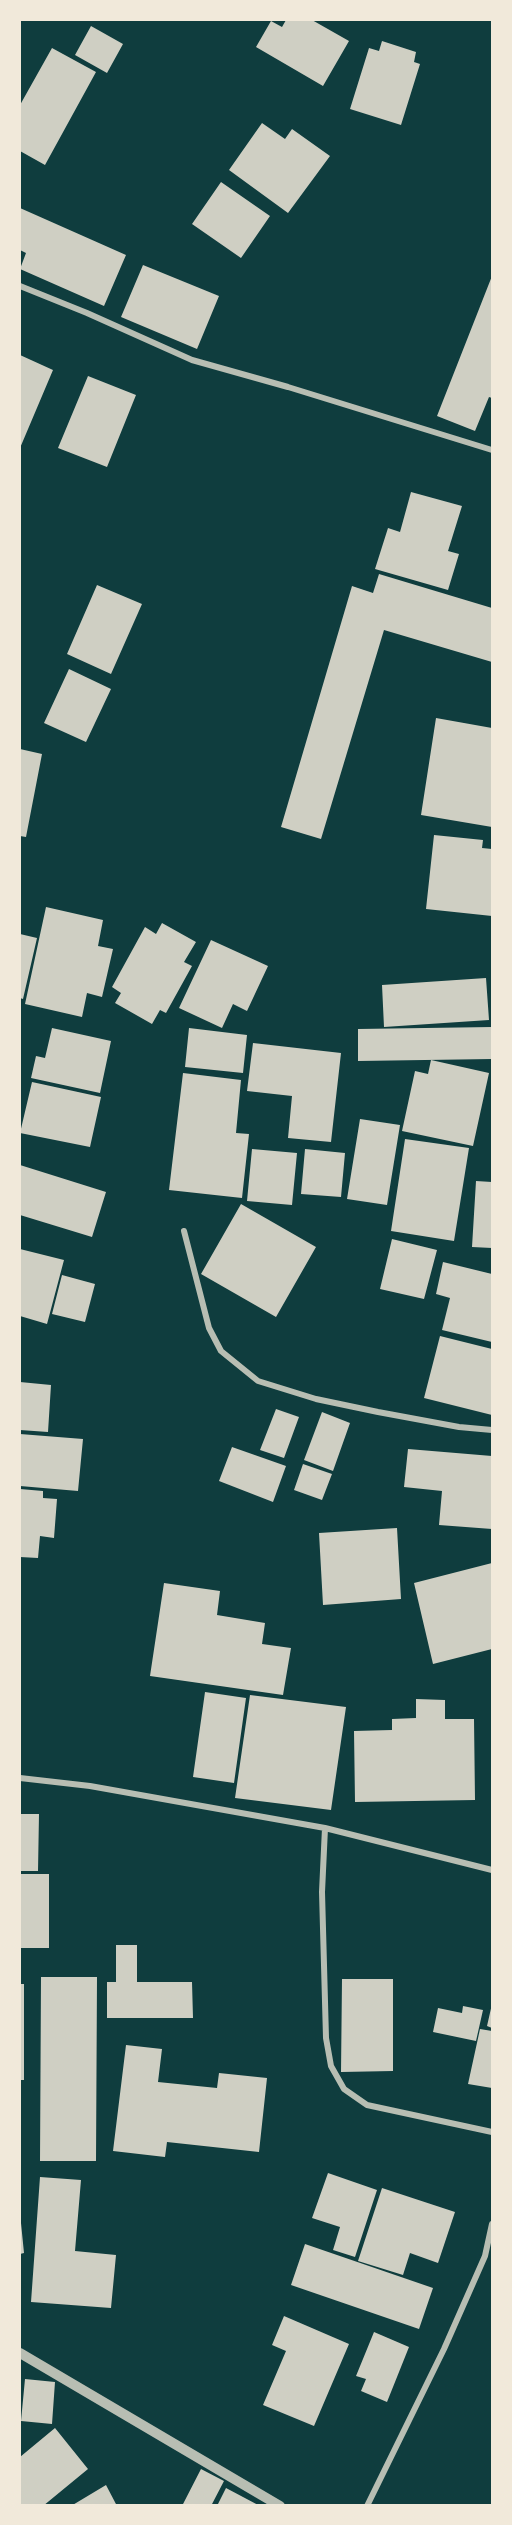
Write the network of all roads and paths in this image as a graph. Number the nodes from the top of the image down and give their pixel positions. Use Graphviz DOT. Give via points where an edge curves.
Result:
graph roads {
  1 [pos="20,286"];
  2 [pos="492,450"];
  3 [pos="184,1231"];
  4 [pos="492,1430"];
  5 [pos="20,1778"];
  6 [pos="325,1828"];
  7 [pos="492,1870"];
  8 [pos="492,2132"];
  9 [pos="492,2224"];
  10 [pos="20,2353"];
  11 [pos="280,2505"];
  12 [pos="367,2505"];
  1 -- 2 [label="street" via="192,360"];
  3 -- 4 [label="street" via="209,1328 220,1351 258,1381 378,1412"];
  5 -- 6 [label="street" via="90,1786"];
  6 -- 7 [label="street"];
  6 -- 8 [label="street" via="322,1892 325,2015 331,2066 344,2089 367,2105"];
  9 -- 12 [label="street" via="484,2256 444,2349"];
  10 -- 11 [label="street"];
}
